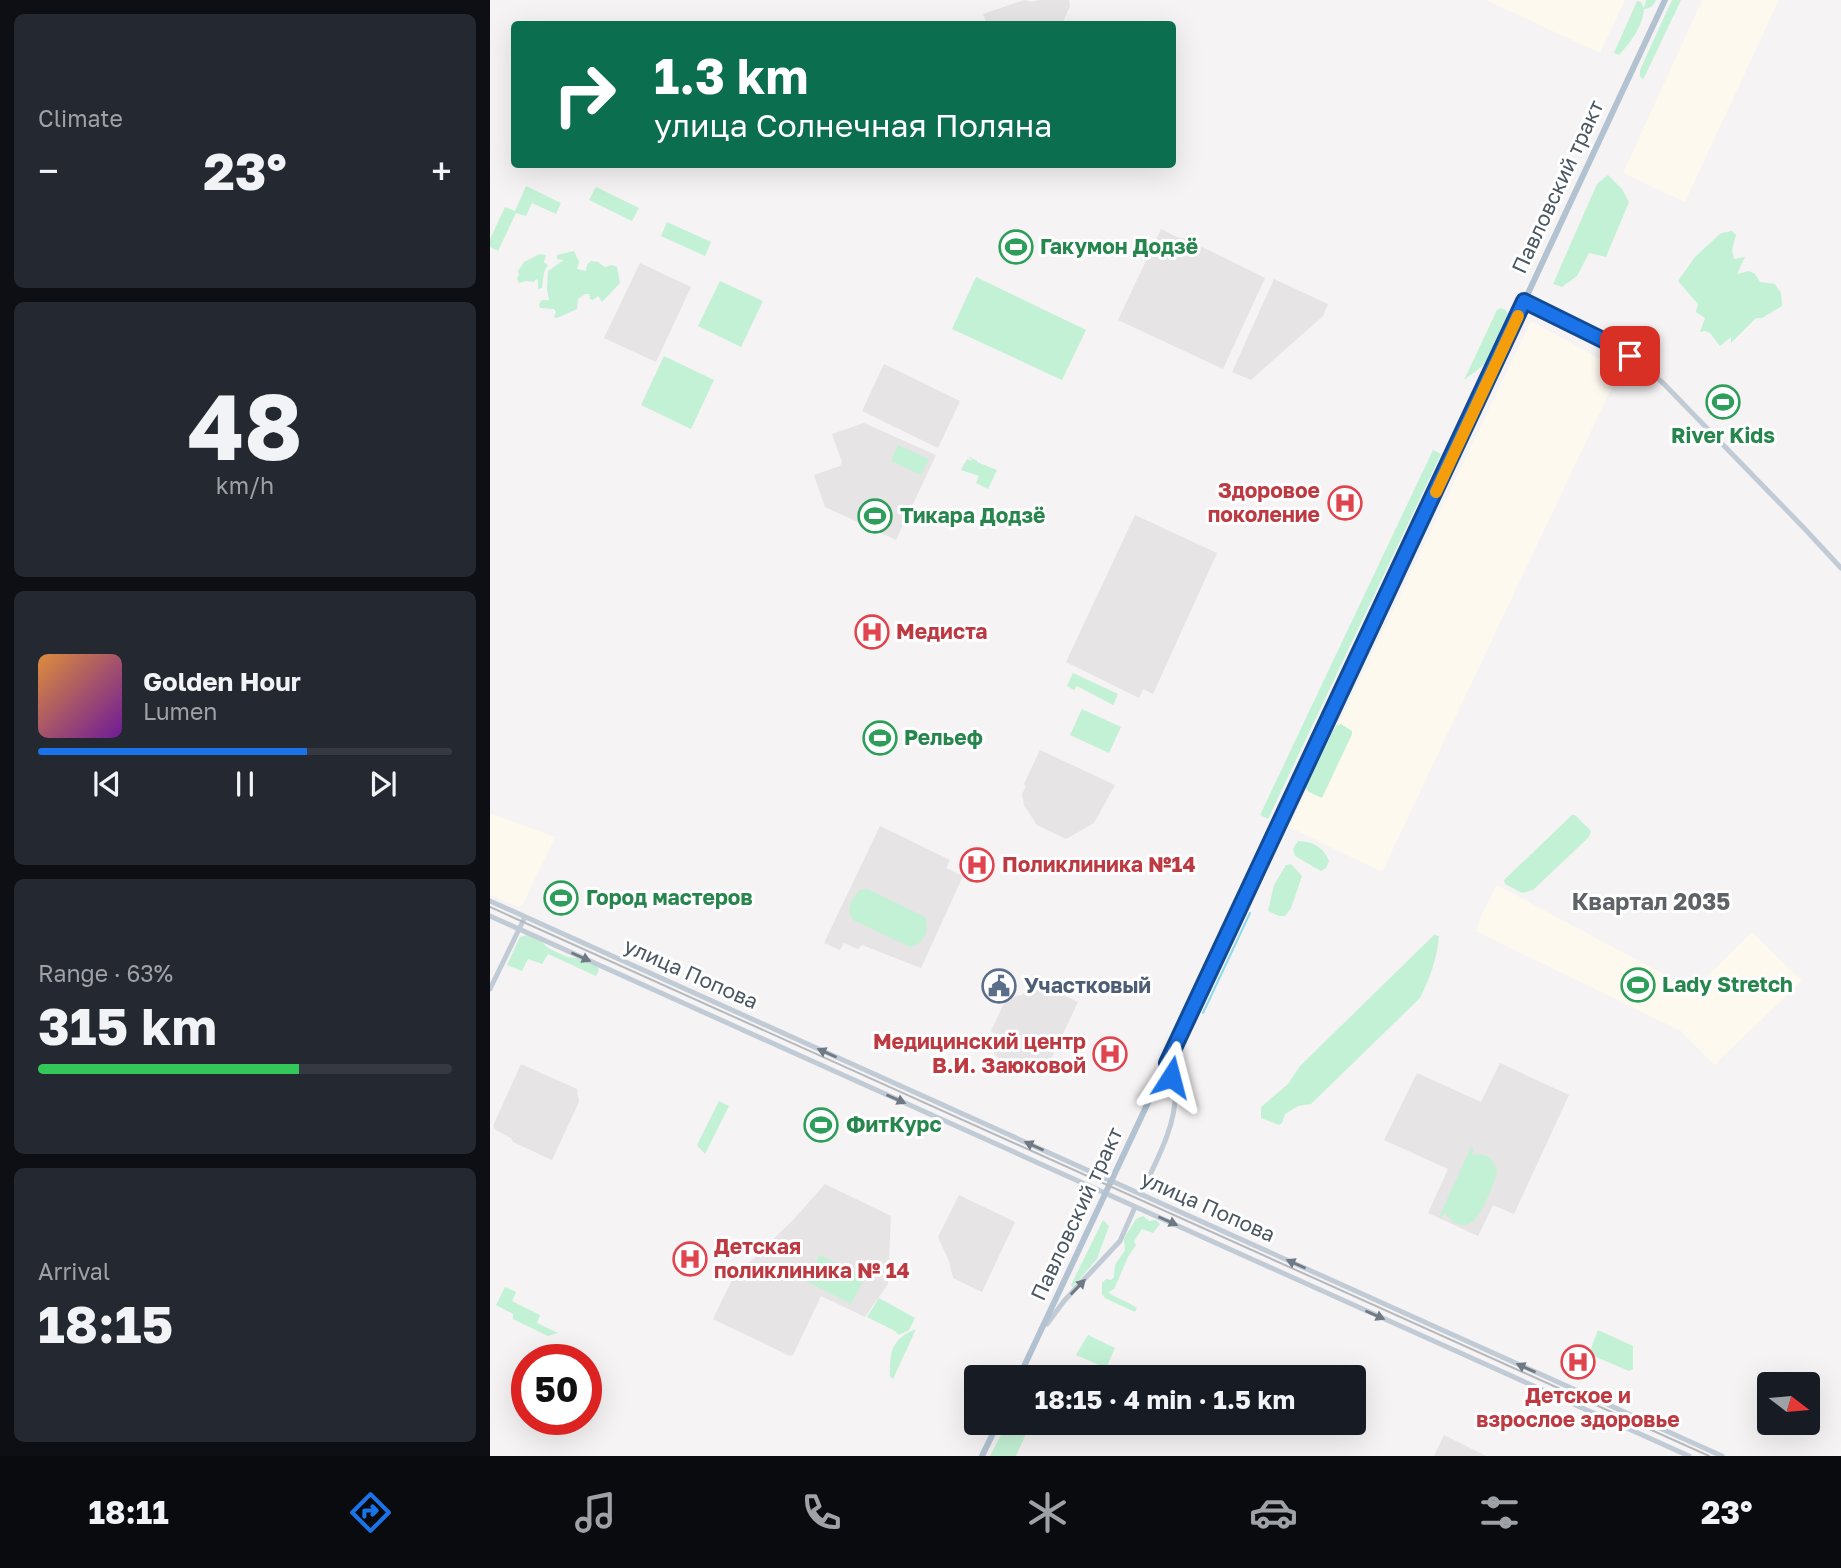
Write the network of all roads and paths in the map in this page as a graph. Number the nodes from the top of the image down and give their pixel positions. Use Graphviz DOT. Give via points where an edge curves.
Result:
graph roads {
  1 [pos="1665,0"];
  2 [pos="1524,301"];
  3 [pos="1841,568"];
  4 [pos="490,901"];
  5 [pos="490,916"];
  6 [pos="525,917"];
  7 [pos="519,929"];
  8 [pos="490,989"];
  9 [pos="1167,1063"];
  10 [pos="968,1116"];
  11 [pos="962,1129"];
  12 [pos="1111,1181"];
  13 [pos="1106,1193"];
  14 [pos="1141,1194"];
  15 [pos="1135,1207"];
  16 [pos="1244,1241"];
  17 [pos="1238,1253"];
  18 [pos="1039,1335"];
  19 [pos="1025,1365"];
  20 [pos="992,1435"];
  21 [pos="982,1456"];
  22 [pos="1689,1456"];
  23 [pos="1722,1456"];
  1 -- 2 [label="main road, Павловский тракт"];
  2 -- 3 [label="main road" via="1615,346 1642,365"];
  2 -- 9 [label="main road, Павловский тракт"];
  4 -- 6 [label="main road, улица Попова"];
  5 -- 7 [label="main road, улица Попова"];
  6 -- 7 [label="main road"];
  10 -- 6 [label="main road, улица Попова, one-way"];
  7 -- 8 [label="main road"];
  7 -- 11 [label="main road, улица Попова, one-way"];
  9 -- 12 [label="main road, Павловский тракт"];
  9 -- 14 [label="main road" via="1175,1103 1163,1146"];
  10 -- 11 [label="main road"];
  12 -- 10 [label="main road, улица Попова, one-way"];
  11 -- 13 [label="main road, улица Попова"];
  12 -- 13 [label="main road, Павловский тракт"];
  12 -- 14 [label="main road, улица Попова"];
  13 -- 15 [label="main road, улица Попова"];
  13 -- 18 [label="main road, Павловский тракт"];
  14 -- 16 [label="main road, улица Попова"];
  15 -- 17 [label="main road, улица Попова, one-way"];
  18 -- 15 [label="main road, one-way" via="1120,1241"];
  16 -- 17 [label="main road"];
  23 -- 16 [label="main road, улица Попова, one-way"];
  17 -- 22 [label="main road, улица Попова, one-way"];
  18 -- 19 [label="main road, Павловский тракт"];
  20 -- 21 [label="main road"];
}
